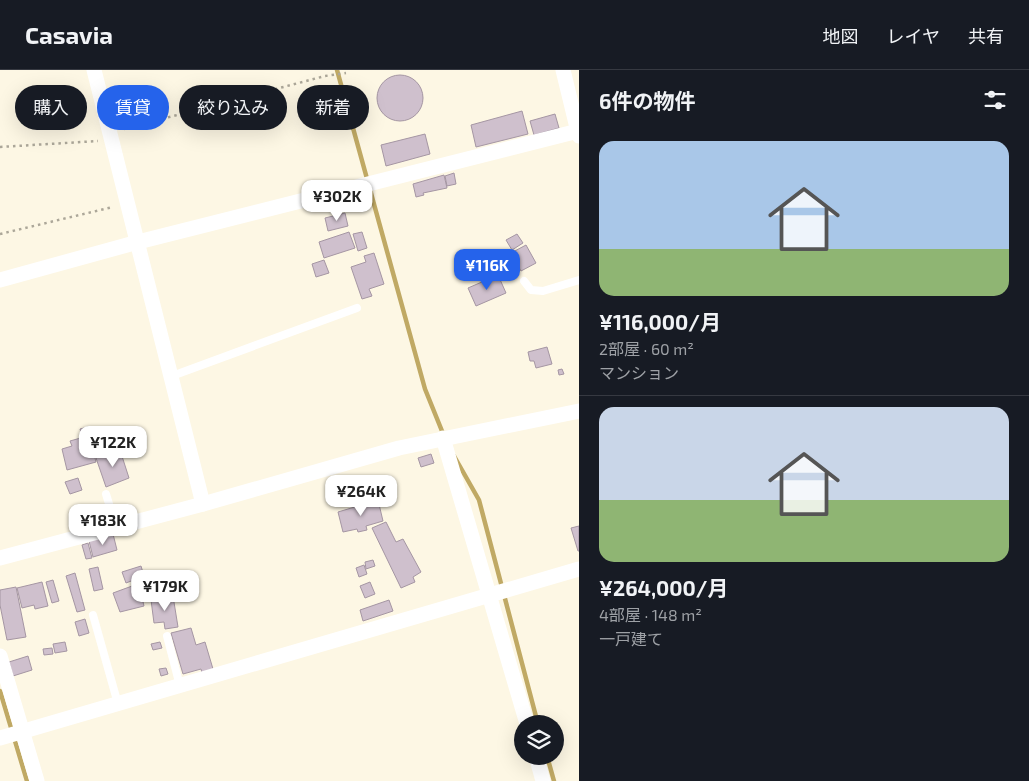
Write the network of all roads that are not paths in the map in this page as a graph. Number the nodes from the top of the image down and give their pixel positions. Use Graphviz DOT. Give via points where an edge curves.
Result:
graph roads {
  1 [pos="94,70"];
  2 [pos="562,70"];
  3 [pos="578,134"];
  4 [pos="138,242"];
  5 [pos="0,280"];
  6 [pos="579,280"];
  7 [pos="524,281"];
  8 [pos="357,308"];
  9 [pos="172,376"];
  10 [pos="579,411"];
  11 [pos="443,438"];
  12 [pos="106,494"];
  13 [pos="203,504"];
  14 [pos="116,527"];
  15 [pos="0,558"];
  16 [pos="579,569"];
  17 [pos="490,595"];
  18 [pos="93,615"];
  19 [pos="167,636"];
  20 [pos="0,656"];
  21 [pos="180,686"];
  22 [pos="118,704"];
  23 [pos="523,715"];
  24 [pos="22,732"];
  25 [pos="0,738"];
  26 [pos="539,765"];
  27 [pos="37,781"];
  28 [pos="543,781"];
  1 -- 4 [label="street"];
  2 -- 3 [label="street"];
  3 -- 4 [label="street"];
  4 -- 5 [label="street"];
  4 -- 9 [label="street"];
  6 -- 7 [label="lane" via="543,291 531,290"];
  8 -- 9 [label="lane"];
  9 -- 13 [label="street"];
  10 -- 11 [label="street"];
  11 -- 13 [label="street"];
  11 -- 17 [label="street"];
  12 -- 14 [label="lane"];
  13 -- 14 [label="street"];
  14 -- 15 [label="street"];
  16 -- 17 [label="street"];
  17 -- 21 [label="street"];
  17 -- 23 [label="street"];
  18 -- 22 [label="lane"];
  19 -- 21 [label="lane"];
  20 -- 24 [label="street"];
  21 -- 22 [label="street"];
  22 -- 24 [label="street"];
  24 -- 25 [label="street"];
  24 -- 27 [label="street"];
  26 -- 28 [label="street"];
}
